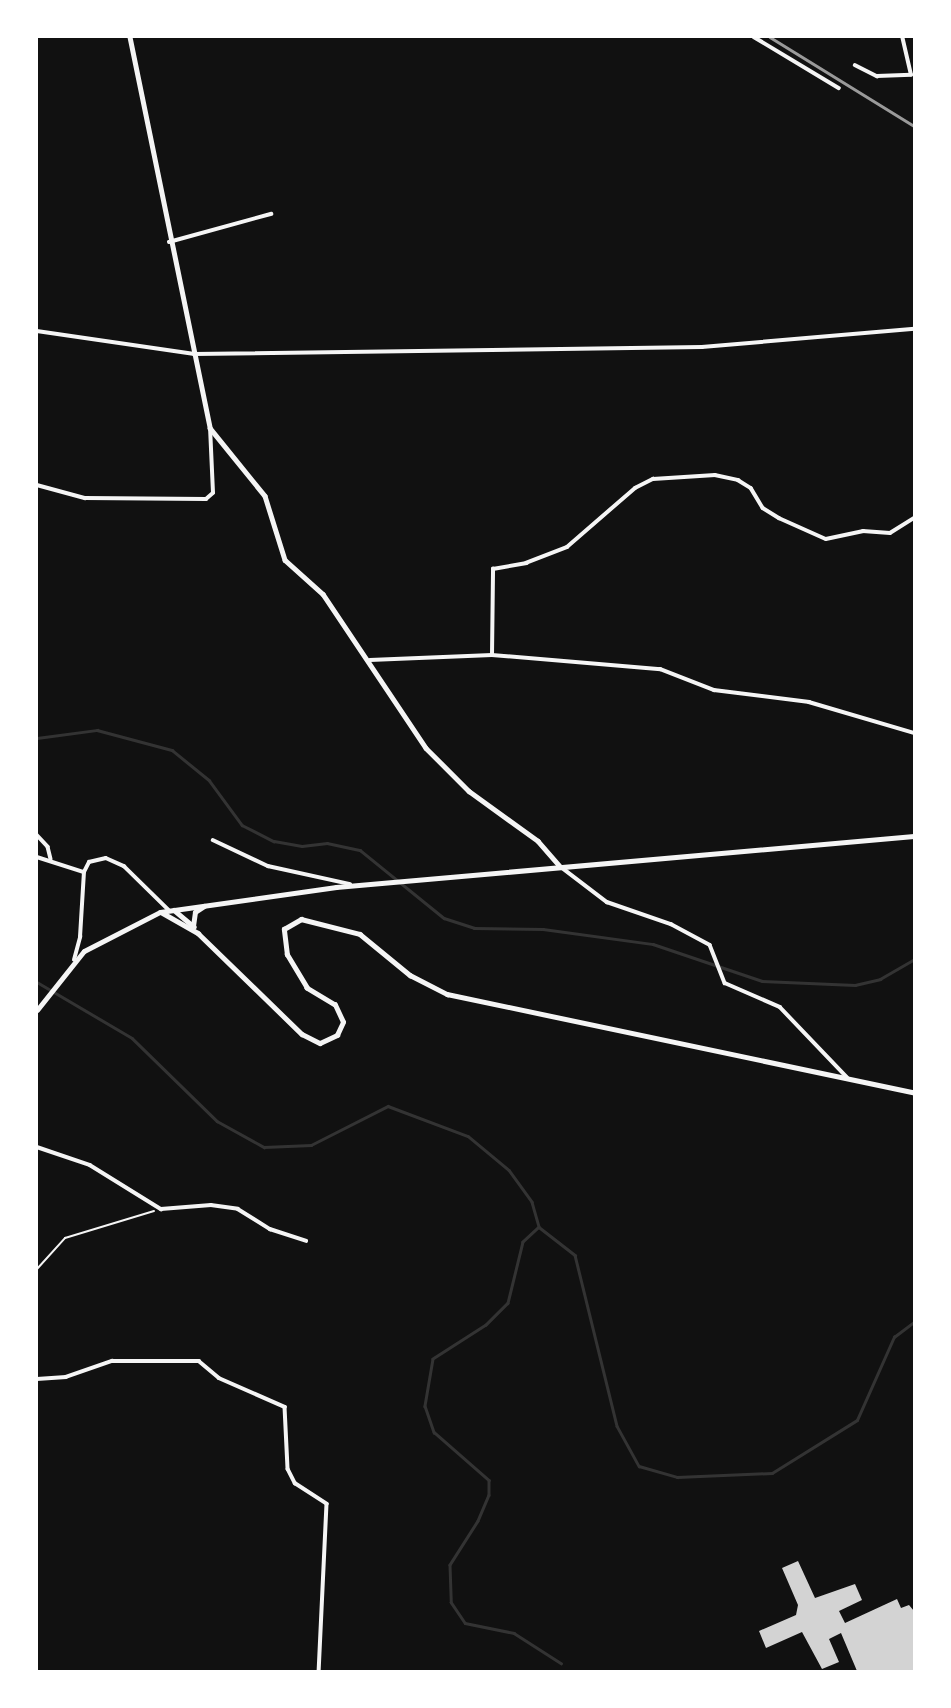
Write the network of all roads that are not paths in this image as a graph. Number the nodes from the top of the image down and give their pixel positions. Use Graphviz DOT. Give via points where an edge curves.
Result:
graph roads {
  1 [pos="130,37"];
  2 [pos="754,37"];
  3 [pos="902,37"];
  4 [pos="855,65"];
  5 [pos="839,88"];
  6 [pos="271,214"];
  7 [pos="169,242"];
  8 [pos="914,329"];
  9 [pos="37,331"];
  10 [pos="194,354"];
  11 [pos="209,428"];
  12 [pos="37,485"];
  13 [pos="914,518"];
  14 [pos="492,655"];
  15 [pos="370,660"];
  16 [pos="914,733"];
  17 [pos="37,835"];
  18 [pos="914,836"];
  19 [pos="213,840"];
  20 [pos="37,857"];
  21 [pos="51,859"];
  22 [pos="560,866"];
  23 [pos="84,872"];
  24 [pos="355,886"];
  25 [pos="207,904"];
  26 [pos="171,910"];
  27 [pos="160,912"];
  28 [pos="193,926"];
  29 [pos="203,939"];
  30 [pos="74,960"];
  31 [pos="37,1010"];
  32 [pos="847,1077"];
  33 [pos="914,1092"];
  34 [pos="37,1147"];
  35 [pos="306,1241"];
  36 [pos="37,1379"];
  37 [pos="319,1671"];
  1 -- 7 [label="street"];
  2 -- 5 [label="street"];
  3 -- 4 [label="street" via="911,75 877,76"];
  6 -- 7 [label="street"];
  7 -- 10 [label="street"];
  8 -- 10 [label="street" via="702,347"];
  9 -- 10 [label="street"];
  10 -- 11 [label="street"];
  11 -- 12 [label="street" via="213,493 206,499 85,498"];
  11 -- 15 [label="street" via="265,496 285,561 323,594"];
  13 -- 14 [label="street" via="890,533 863,531 826,539 779,519 738,480 715,475 653,480 635,488 567,547 526,563 493,569"];
  14 -- 15 [label="street"];
  14 -- 16 [label="street" via="669,670 715,690 809,702"];
  15 -- 22 [label="street" via="433,757 469,791 538,841"];
  17 -- 21 [label="street" via="48,846"];
  18 -- 22 [label="main road"];
  19 -- 24 [label="street" via="268,866"];
  20 -- 21 [label="street"];
  21 -- 23 [label="street"];
  22 -- 24 [label="main road"];
  22 -- 32 [label="street" via="607,902 671,924 710,945 724,983 780,1007"];
  23 -- 26 [label="street" via="95,859 114,860"];
  23 -- 30 [label="street"];
  24 -- 25 [label="main road"];
  25 -- 26 [label="main road"];
  25 -- 28 [label="main road" via="195,912"];
  26 -- 27 [label="main road"];
  26 -- 28 [label="street"];
  27 -- 29 [label="street"];
  27 -- 30 [label="main road" via="118,930"];
  28 -- 29 [label="street"];
  29 -- 32 [label="street" via="302,1034 320,1042 337,1035 343,1022 335,1005 307,988 287,956 284,929 301,919 359,934 410,975 447,995"];
  30 -- 31 [label="main road"];
  32 -- 33 [label="street"];
  34 -- 35 [label="street" via="90,1165 161,1209 211,1205 237,1209 270,1229"];
  36 -- 37 [label="street" via="66,1377 112,1361 199,1361 219,1378 285,1407 288,1469 295,1483 327,1504"];
}
